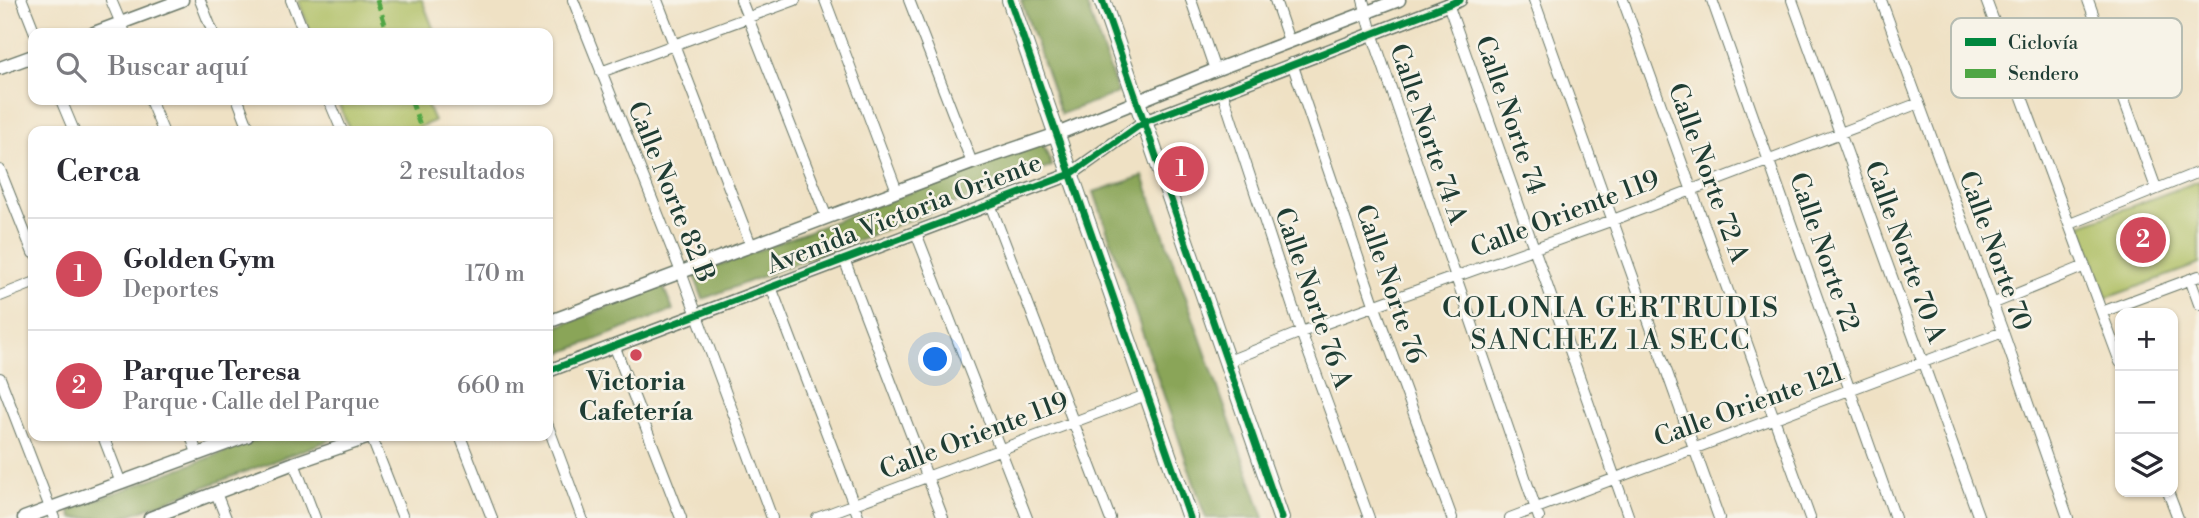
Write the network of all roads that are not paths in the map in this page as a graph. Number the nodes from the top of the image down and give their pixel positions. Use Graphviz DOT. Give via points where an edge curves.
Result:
graph roads {
  1 [pos="22,0"];
  2 [pos="111,0"];
  3 [pos="181,0"];
  4 [pos="200,0"];
  5 [pos="291,0"];
  6 [pos="573,0"];
  7 [pos="657,0"];
  8 [pos="741,0"];
  9 [pos="795,0"];
  10 [pos="825,0"];
  11 [pos="909,0"];
  12 [pos="1010,0"];
  13 [pos="1102,0"];
  14 [pos="1191,0"];
  15 [pos="1275,0"];
  16 [pos="1399,0"];
  17 [pos="1534,0"];
  18 [pos="1623,0"];
  19 [pos="1712,0"];
  20 [pos="1792,0"];
  21 [pos="1881,0"];
  22 [pos="1986,0"];
  23 [pos="2088,0"];
  24 [pos="1454,2"];
  25 [pos="1365,6"];
  26 [pos="748,18"];
  27 [pos="1993,18"];
  28 [pos="2095,18"];
  29 [pos="33,28"];
  30 [pos="123,28"];
  31 [pos="211,28"];
  32 [pos="302,28"];
  33 [pos="1372,33"];
  34 [pos="1289,41"];
  35 [pos="674,44"];
  36 [pos="28,58"];
  37 [pos="1292,64"];
  38 [pos="0,68"];
  39 [pos="1215,70"];
  40 [pos="601,72"];
  41 [pos="1222,91"];
  42 [pos="2023,98"];
  43 [pos="2123,98"];
  44 [pos="1137,101"];
  45 [pos="1919,103"];
  46 [pos="63,105"];
  47 [pos="152,105"];
  48 [pos="240,105"];
  49 [pos="332,105"];
  50 [pos="1144,122"];
  51 [pos="72,126"];
  52 [pos="161,126"];
  53 [pos="248,126"];
  54 [pos="340,126"];
  55 [pos="1057,134"];
  56 [pos="1839,134"];
  57 [pos="1769,159"];
  58 [pos="972,163"];
  59 [pos="0,170"];
  60 [pos="2199,172"];
  61 [pos="1071,174"];
  62 [pos="2156,188"];
  63 [pos="1691,189"];
  64 [pos="897,191"];
  65 [pos="990,204"];
  66 [pos="827,218"];
  67 [pos="1613,220"];
  68 [pos="2070,224"];
  69 [pos="916,233"];
  70 [pos="28,240"];
  71 [pos="751,245"];
  72 [pos="1534,249"];
  73 [pos="844,260"];
  74 [pos="2085,266"];
  75 [pos="681,272"];
  76 [pos="2194,277"];
  77 [pos="1455,278"];
  78 [pos="28,285"];
  79 [pos="771,287"];
  80 [pos="0,296"];
  81 [pos="1992,304"];
  82 [pos="2199,304"];
  83 [pos="1375,307"];
  84 [pos="2102,312"];
  85 [pos="696,314"];
  86 [pos="553,320"];
  87 [pos="1301,332"];
  88 [pos="2003,332"];
  89 [pos="614,345"];
  90 [pos="2115,348"];
  91 [pos="1226,362"];
  92 [pos="1924,362"];
  93 [pos="553,369"];
  94 [pos="0,377"];
  95 [pos="1850,390"];
  96 [pos="1146,395"];
  97 [pos="1774,419"];
  98 [pos="1073,421"];
  99 [pos="553,440"];
  100 [pos="105,441"];
  101 [pos="193,441"];
  102 [pos="232,441"];
  103 [pos="358,441"];
  104 [pos="374,441"];
  105 [pos="462,441"];
  106 [pos="1001,449"];
  107 [pos="1694,449"];
  108 [pos="197,453"];
  109 [pos="294,463"];
  110 [pos="926,477"];
  111 [pos="1614,478"];
  112 [pos="121,482"];
  113 [pos="216,493"];
  114 [pos="2170,497"];
  115 [pos="854,504"];
  116 [pos="52,513"];
  117 [pos="1537,513"];
  118 [pos="24,518"];
  119 [pos="150,518"];
  120 [pos="226,518"];
  121 [pos="315,518"];
  122 [pos="403,518"];
  123 [pos="492,518"];
  124 [pos="582,518"];
  125 [pos="681,518"];
  126 [pos="772,518"];
  127 [pos="817,518"];
  128 [pos="859,518"];
  129 [pos="943,518"];
  130 [pos="1027,518"];
  131 [pos="1110,518"];
  132 [pos="1190,518"];
  133 [pos="1280,518"];
  134 [pos="1369,518"];
  135 [pos="1452,518"];
  136 [pos="1510,518"];
  137 [pos="1629,518"];
  138 [pos="1719,518"];
  139 [pos="1810,518"];
  140 [pos="1895,518"];
  141 [pos="1979,518"];
  142 [pos="2068,518"];
  143 [pos="2178,518"];
  1 -- 29 [label="street"];
  2 -- 30 [label="street"];
  3 -- 30 [label="street"];
  4 -- 31 [label="street"];
  5 -- 32 [label="street"];
  6 -- 40 [label="street, Calle Norte 82 B"];
  7 -- 35 [label="street"];
  8 -- 26 [label="street"];
  9 -- 26 [label="street"];
  10 -- 64 [label="street"];
  11 -- 58 [label="street"];
  12 -- 55 [label="main road"];
  13 -- 44 [label="main road"];
  14 -- 39 [label="street"];
  15 -- 34 [label="street"];
  16 -- 25 [label="street, Avenida Victoria Oriente"];
  17 -- 67 [label="street"];
  18 -- 63 [label="street, Calle Norte 72 A"];
  19 -- 57 [label="street, Calle Norte 72"];
  20 -- 56 [label="street, Calle Norte 70 A"];
  21 -- 45 [label="street, Calle Norte 70"];
  22 -- 27 [label="street"];
  23 -- 28 [label="street"];
  24 -- 33 [label="street, Avenida Victoria Oriente"];
  24 -- 72 [label="street, Calle Norte 74"];
  25 -- 33 [label="street, Calle Norte 74 A"];
  25 -- 34 [label="street, Avenida Victoria Oriente"];
  26 -- 35 [label="street"];
  26 -- 66 [label="street"];
  33 -- 37 [label="street, Avenida Victoria Oriente"];
  33 -- 77 [label="street, Calle Norte 74 A"];
  34 -- 39 [label="street, Avenida Victoria Oriente"];
  35 -- 40 [label="street"];
  35 -- 71 [label="street"];
  36 -- 38 [label="street"];
  37 -- 41 [label="street, Avenida Victoria Oriente"];
  37 -- 83 [label="street, Calle Norte 76"];
  39 -- 44 [label="street, Avenida Victoria Oriente"];
  40 -- 75 [label="street, Calle Norte 82 B"];
  41 -- 50 [label="street, Avenida Victoria Oriente"];
  41 -- 87 [label="street, Calle Norte 76 A"];
  42 -- 68 [label="street"];
  43 -- 62 [label="street"];
  44 -- 50 [label="main road"];
  44 -- 55 [label="street, Avenida Victoria Oriente"];
  45 -- 56 [label="street, Calle Oriente 119"];
  45 -- 81 [label="street, Calle Norte 70"];
  46 -- 51 [label="street"];
  47 -- 52 [label="street"];
  48 -- 53 [label="street"];
  49 -- 54 [label="street"];
  50 -- 61 [label="street, Avenida Victoria Oriente"];
  50 -- 91 [label="main road"];
  55 -- 58 [label="street, Avenida Victoria Oriente"];
  55 -- 61 [label="main road"];
  56 -- 57 [label="street, Calle Oriente 119"];
  56 -- 92 [label="street, Calle Norte 70 A"];
  57 -- 63 [label="street, Calle Oriente 119"];
  57 -- 95 [label="street, Calle Norte 72"];
  58 -- 64 [label="street, Avenida Victoria Oriente"];
  59 -- 70 [label="street"];
  60 -- 62 [label="street"];
  61 -- 65 [label="street, Avenida Victoria Oriente"];
  61 -- 96 [label="main road"];
  62 -- 68 [label="street"];
  63 -- 67 [label="street, Calle Oriente 119"];
  63 -- 97 [label="street, Calle Norte 72 A"];
  64 -- 66 [label="street, Avenida Victoria Oriente"];
  65 -- 69 [label="street, Avenida Victoria Oriente"];
  65 -- 98 [label="street"];
  66 -- 71 [label="street, Avenida Victoria Oriente"];
  67 -- 72 [label="street, Calle Oriente 119"];
  67 -- 107 [label="street"];
  68 -- 74 [label="street"];
  69 -- 73 [label="street, Avenida Victoria Oriente"];
  69 -- 106 [label="street"];
  71 -- 75 [label="street, Avenida Victoria Oriente"];
  72 -- 77 [label="street, Calle Oriente 119"];
  72 -- 111 [label="street, Calle Norte 74"];
  73 -- 79 [label="street, Avenida Victoria Oriente"];
  73 -- 110 [label="street"];
  74 -- 81 [label="street"];
  74 -- 84 [label="street"];
  75 -- 85 [label="street, Calle Norte 82 B"];
  75 -- 86 [label="street, Avenida Victoria Oriente"];
  76 -- 82 [label="street"];
  76 -- 84 [label="street"];
  77 -- 83 [label="street, Calle Oriente 119"];
  77 -- 117 [label="street, Calle Norte 74 A"];
  78 -- 80 [label="street"];
  79 -- 85 [label="street, Avenida Victoria Oriente"];
  79 -- 115 [label="street"];
  81 -- 88 [label="street, Calle Norte 70"];
  83 -- 87 [label="street, Calle Oriente 119"];
  83 -- 135 [label="street, Calle Norte 76"];
  84 -- 90 [label="street"];
  85 -- 89 [label="street, Avenida Victoria Oriente"];
  85 -- 126 [label="street, Calle Norte 82 B"];
  87 -- 91 [label="street, Calle Oriente 119"];
  87 -- 134 [label="street, Calle Norte 76 A"];
  88 -- 92 [label="street, Calle Oriente 121"];
  88 -- 142 [label="street, Calle Norte 70"];
  89 -- 93 [label="street, Avenida Victoria Oriente"];
  89 -- 125 [label="street"];
  91 -- 133 [label="main road"];
  92 -- 95 [label="street, Calle Oriente 121"];
  92 -- 141 [label="street, Calle Norte 70 A"];
  94 -- 116 [label="street"];
  95 -- 97 [label="street, Calle Oriente 121"];
  95 -- 140 [label="street, Calle Norte 72"];
  96 -- 98 [label="street, Calle Oriente 119"];
  96 -- 132 [label="main road"];
  97 -- 107 [label="street, Calle Oriente 121"];
  97 -- 139 [label="street, Calle Norte 72 A"];
  98 -- 106 [label="street, Calle Oriente 119"];
  98 -- 131 [label="street"];
  99 -- 124 [label="street"];
  100 -- 112 [label="street"];
  101 -- 108 [label="street"];
  102 -- 108 [label="street"];
  103 -- 109 [label="street"];
  104 -- 122 [label="street"];
  105 -- 123 [label="street"];
  106 -- 110 [label="street, Calle Oriente 119"];
  106 -- 130 [label="street"];
  107 -- 111 [label="street, Calle Oriente 121"];
  107 -- 138 [label="street"];
  108 -- 112 [label="street"];
  109 -- 113 [label="street"];
  109 -- 121 [label="street"];
  110 -- 115 [label="street, Calle Oriente 119"];
  110 -- 129 [label="street"];
  111 -- 117 [label="street, Calle Oriente 121"];
  111 -- 137 [label="street, Calle Norte 74"];
  112 -- 116 [label="street"];
  113 -- 119 [label="street"];
  113 -- 120 [label="street"];
  114 -- 143 [label="street"];
  115 -- 127 [label="street, Calle Oriente 119"];
  115 -- 128 [label="street"];
  116 -- 118 [label="street"];
  117 -- 136 [label="street, Calle Oriente 121"];
}
